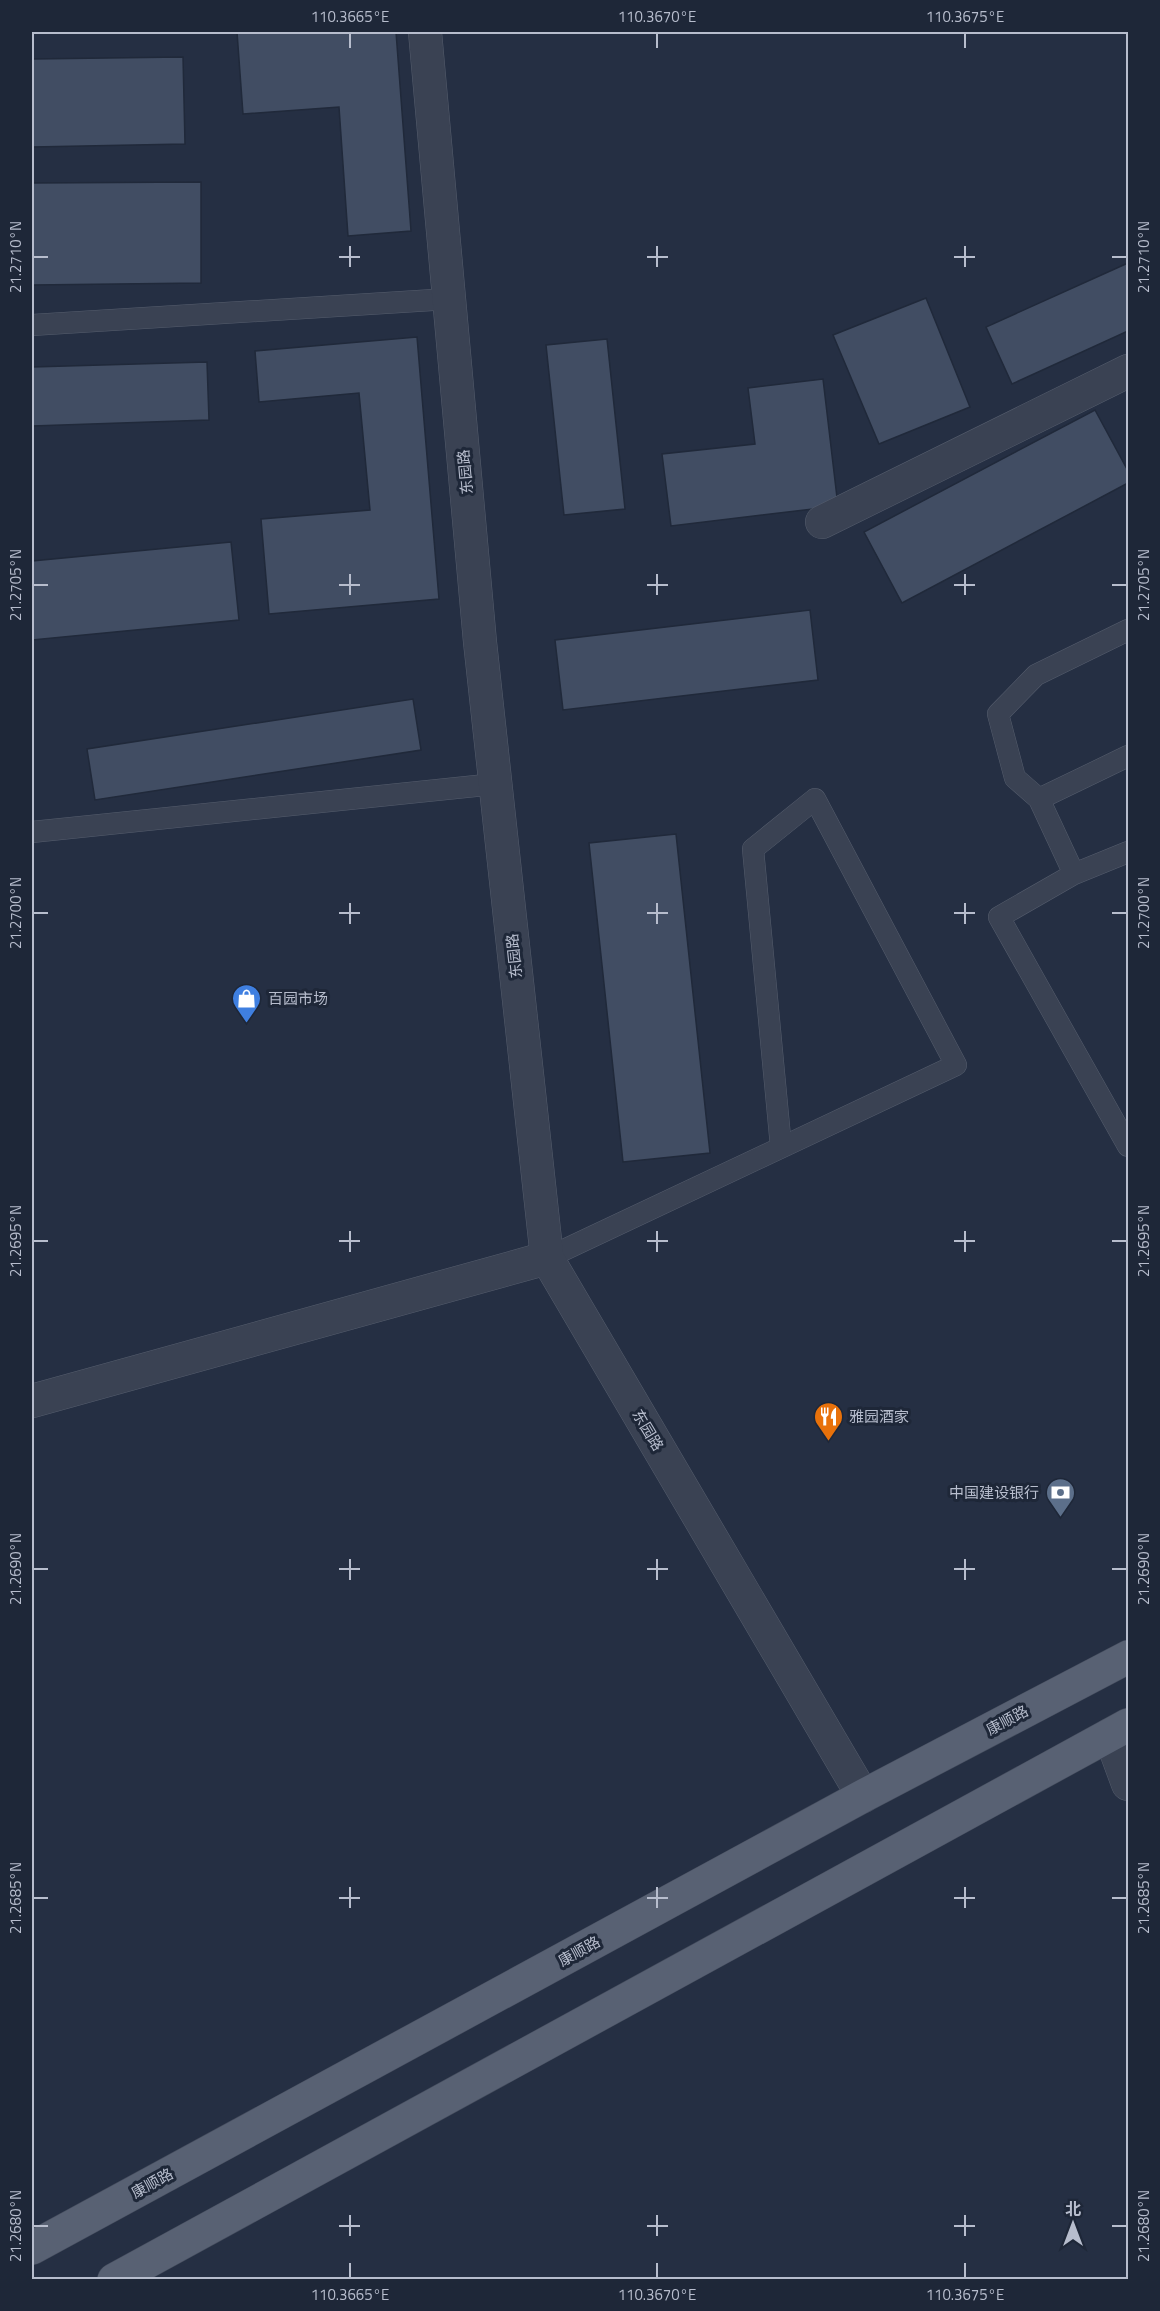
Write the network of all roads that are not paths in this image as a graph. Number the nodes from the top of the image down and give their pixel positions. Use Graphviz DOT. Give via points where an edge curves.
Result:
graph roads {
  1 [pos="425,32"];
  2 [pos="449,298"];
  3 [pos="32,325"];
  4 [pos="1128,371"];
  5 [pos="822,522"];
  6 [pos="1128,630"];
  7 [pos="1128,756"];
  8 [pos="495,784"];
  9 [pos="1039,800"];
  10 [pos="32,832"];
  11 [pos="1128,852"];
  12 [pos="1074,874"];
  13 [pos="1128,1146"];
  14 [pos="781,1147"];
  15 [pos="546,1258"];
  16 [pos="32,1401"];
  17 [pos="1128,1656"];
  18 [pos="1119,1730"];
  19 [pos="1128,1784"];
  20 [pos="863,1796"];
  21 [pos="32,2248"];
  22 [pos="114,2280"];
  1 -- 2 [label="street, 东园路"];
  2 -- 3 [label="lane"];
  2 -- 8 [label="street, 东园路"];
  4 -- 5 [label="street"];
  6 -- 9 [label="lane" via="1036,675 998,714 1015,778"];
  7 -- 9 [label="lane"];
  8 -- 10 [label="lane"];
  8 -- 15 [label="street, 东园路"];
  9 -- 12 [label="lane"];
  11 -- 12 [label="lane"];
  12 -- 13 [label="lane" via="999,917"];
  14 -- 14 [label="lane" via="956,1065 815,800 753,849"];
  14 -- 15 [label="lane"];
  15 -- 16 [label="street"];
  15 -- 20 [label="street, 东园路"];
  17 -- 20 [label="main road, 康顺路"];
  18 -- 19 [label="street"];
  18 -- 22 [label="main road"];
  20 -- 21 [label="main road, 康顺路"];
}
